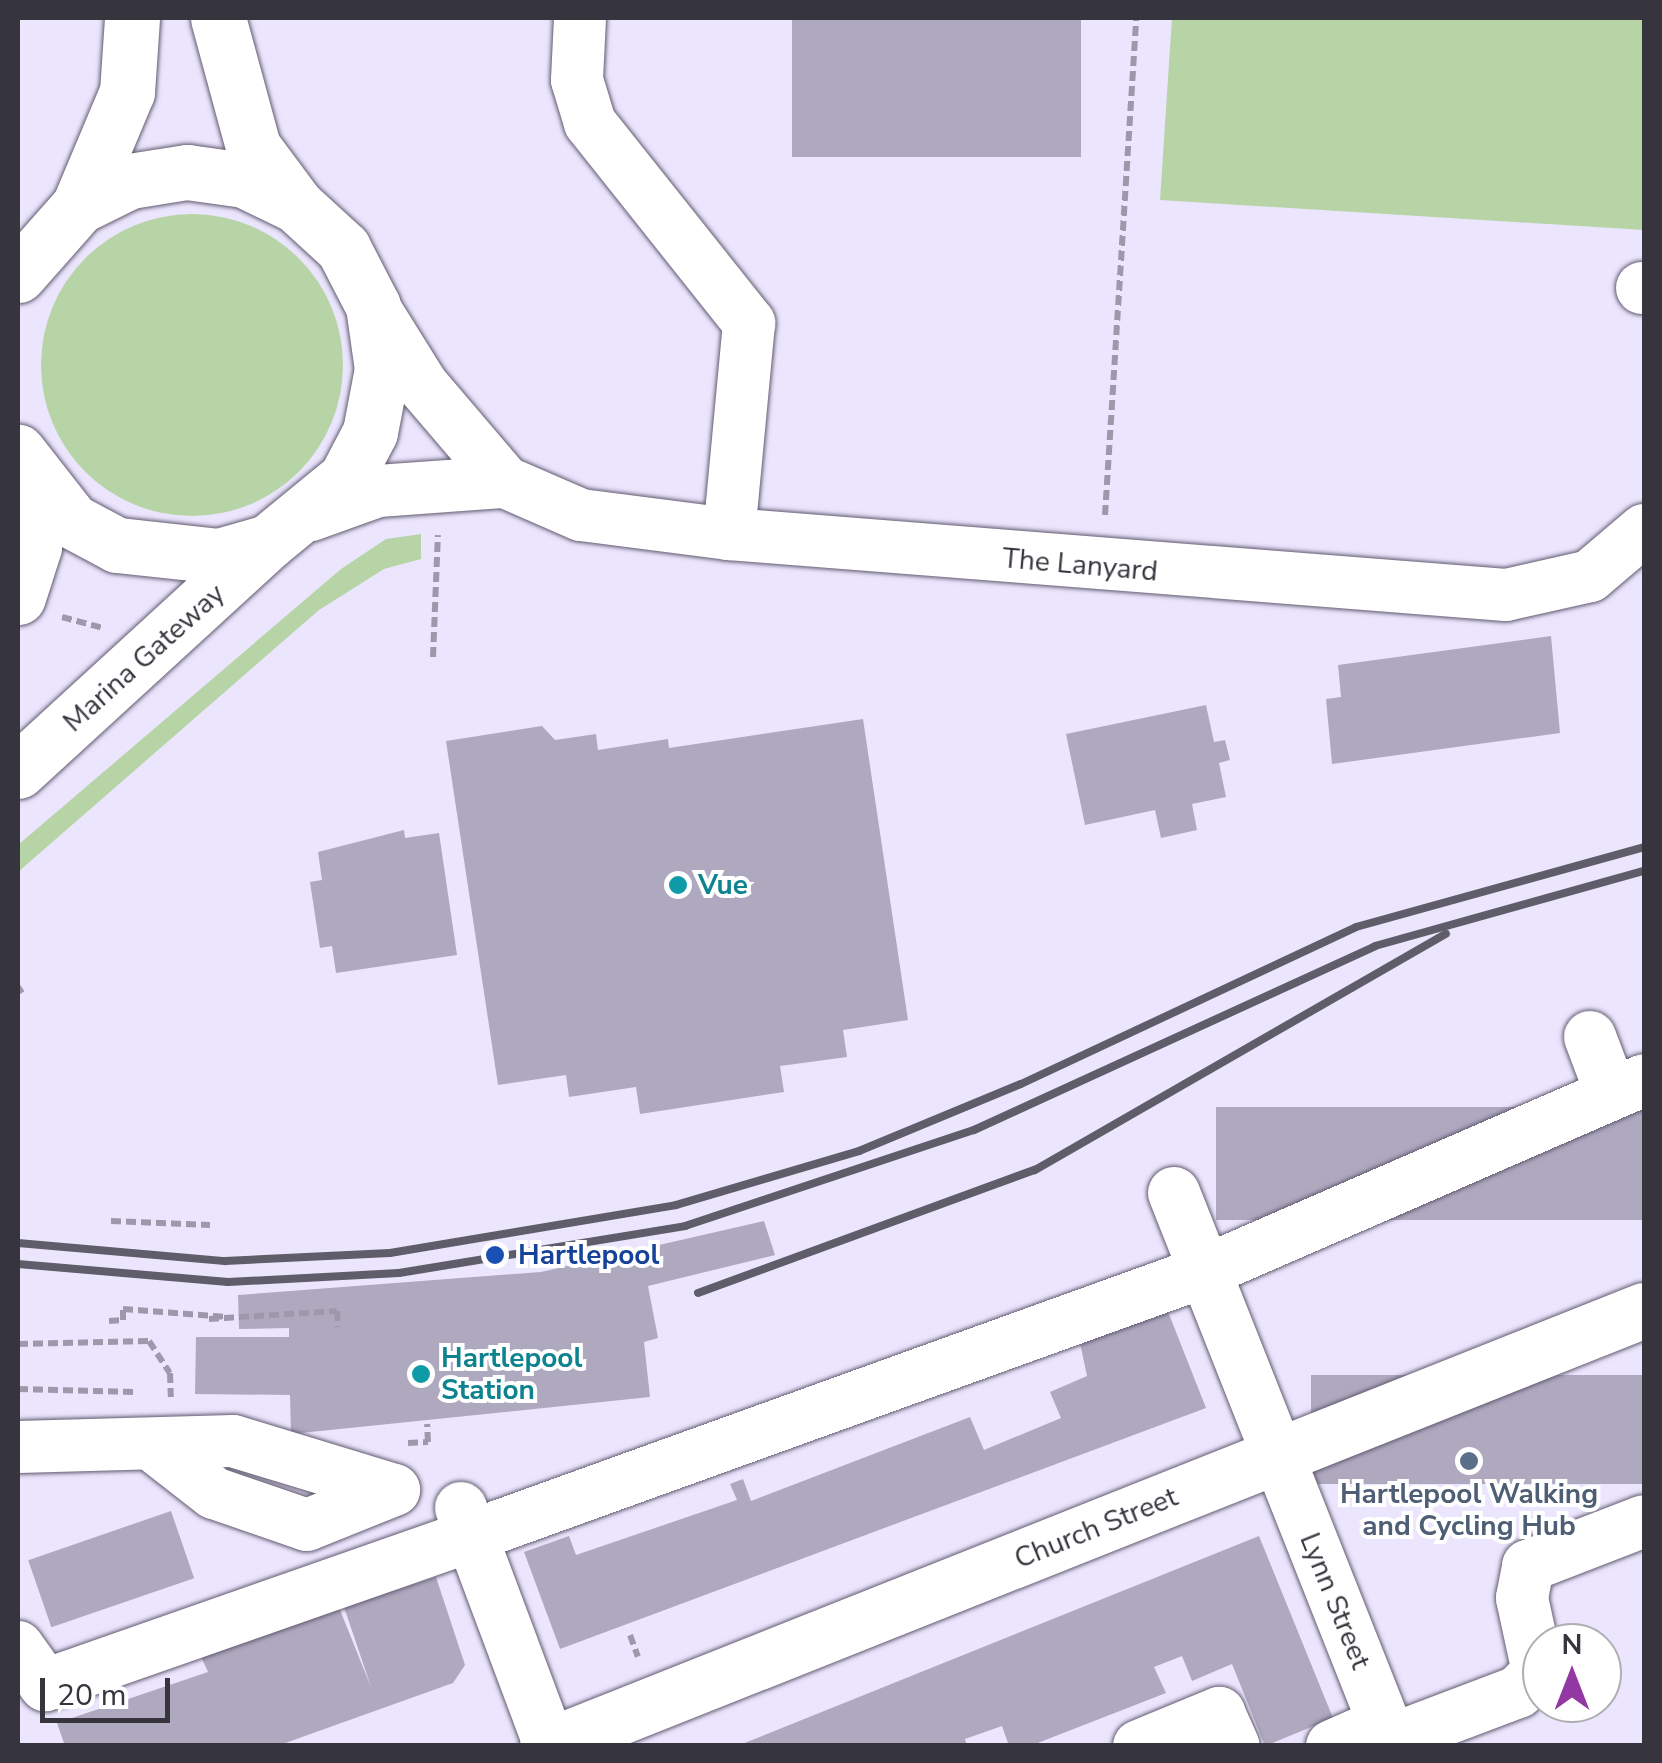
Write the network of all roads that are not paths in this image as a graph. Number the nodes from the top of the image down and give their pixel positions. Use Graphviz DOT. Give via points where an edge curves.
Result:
graph roads {
  1 [pos="132,18"];
  2 [pos="218,18"];
  3 [pos="580,18"];
  4 [pos="296,205"];
  5 [pos="79,206"];
  6 [pos="23,258"];
  7 [pos="373,306"];
  8 [pos="27,468"];
  9 [pos="505,482"];
  10 [pos="290,528"];
  11 [pos="1644,530"];
  12 [pos="729,534"];
  13 [pos="33,606"];
  14 [pos="18,771"];
  15 [pos="1590,1037"];
  16 [pos="1628,1086"];
  17 [pos="1174,1193"];
  18 [pos="1203,1272"];
  19 [pos="1644,1310"];
  20 [pos="18,1447"];
  21 [pos="1278,1456"];
  22 [pos="394,1490"];
  23 [pos="469,1521"];
  24 [pos="1644,1522"];
  25 [pos="18,1647"];
  26 [pos="1227,1729"];
  27 [pos="1389,1736"];
  28 [pos="549,1745"];
  29 [pos="1139,1746"];
  30 [pos="1332,1746"];
  1 -- 5 [label="main road" via="127,92"];
  2 -- 4 [label="main road" via="253,146"];
  3 -- 12 [label="street" via="576,80 590,123 749,323"];
  4 -- 5 [label="main road" via="244,180 187,172 130,181"];
  4 -- 7 [label="main road, Marina Gateway" via="343,248"];
  5 -- 6 [label="main road"];
  7 -- 9 [label="street, The Lanyard" via="423,386"];
  7 -- 10 [label="main road, Marina Gateway" via="382,369 370,432"];
  8 -- 10 [label="main road" via="72,520 167,558"];
  8 -- 13 [label="main road"];
  9 -- 10 [label="street, The Lanyard" via="378,492"];
  9 -- 12 [label="street, The Lanyard" via="581,515"];
  10 -- 14 [label="main road, Marina Gateway"];
  11 -- 12 [label="street, The Lanyard" via="1590,576 1506,596"];
  15 -- 16 [label="street"];
  16 -- 18 [label="street"];
  17 -- 18 [label="street, Lynn Street"];
  18 -- 21 [label="street, Lynn Street"];
  18 -- 23 [label="street"];
  19 -- 21 [label="main road, Church Street"];
  20 -- 22 [label="street" via="161,1421 214,1493 307,1526"];
  21 -- 27 [label="street, Lynn Street"];
  21 -- 28 [label="main road, Church Street"];
  23 -- 25 [label="street" via="44,1685"];
  23 -- 28 [label="street"];
  24 -- 27 [label="street" via="1528,1566 1522,1598 1538,1672 1518,1692"];
  26 -- 29 [label="street"];
  27 -- 30 [label="street"];
}
